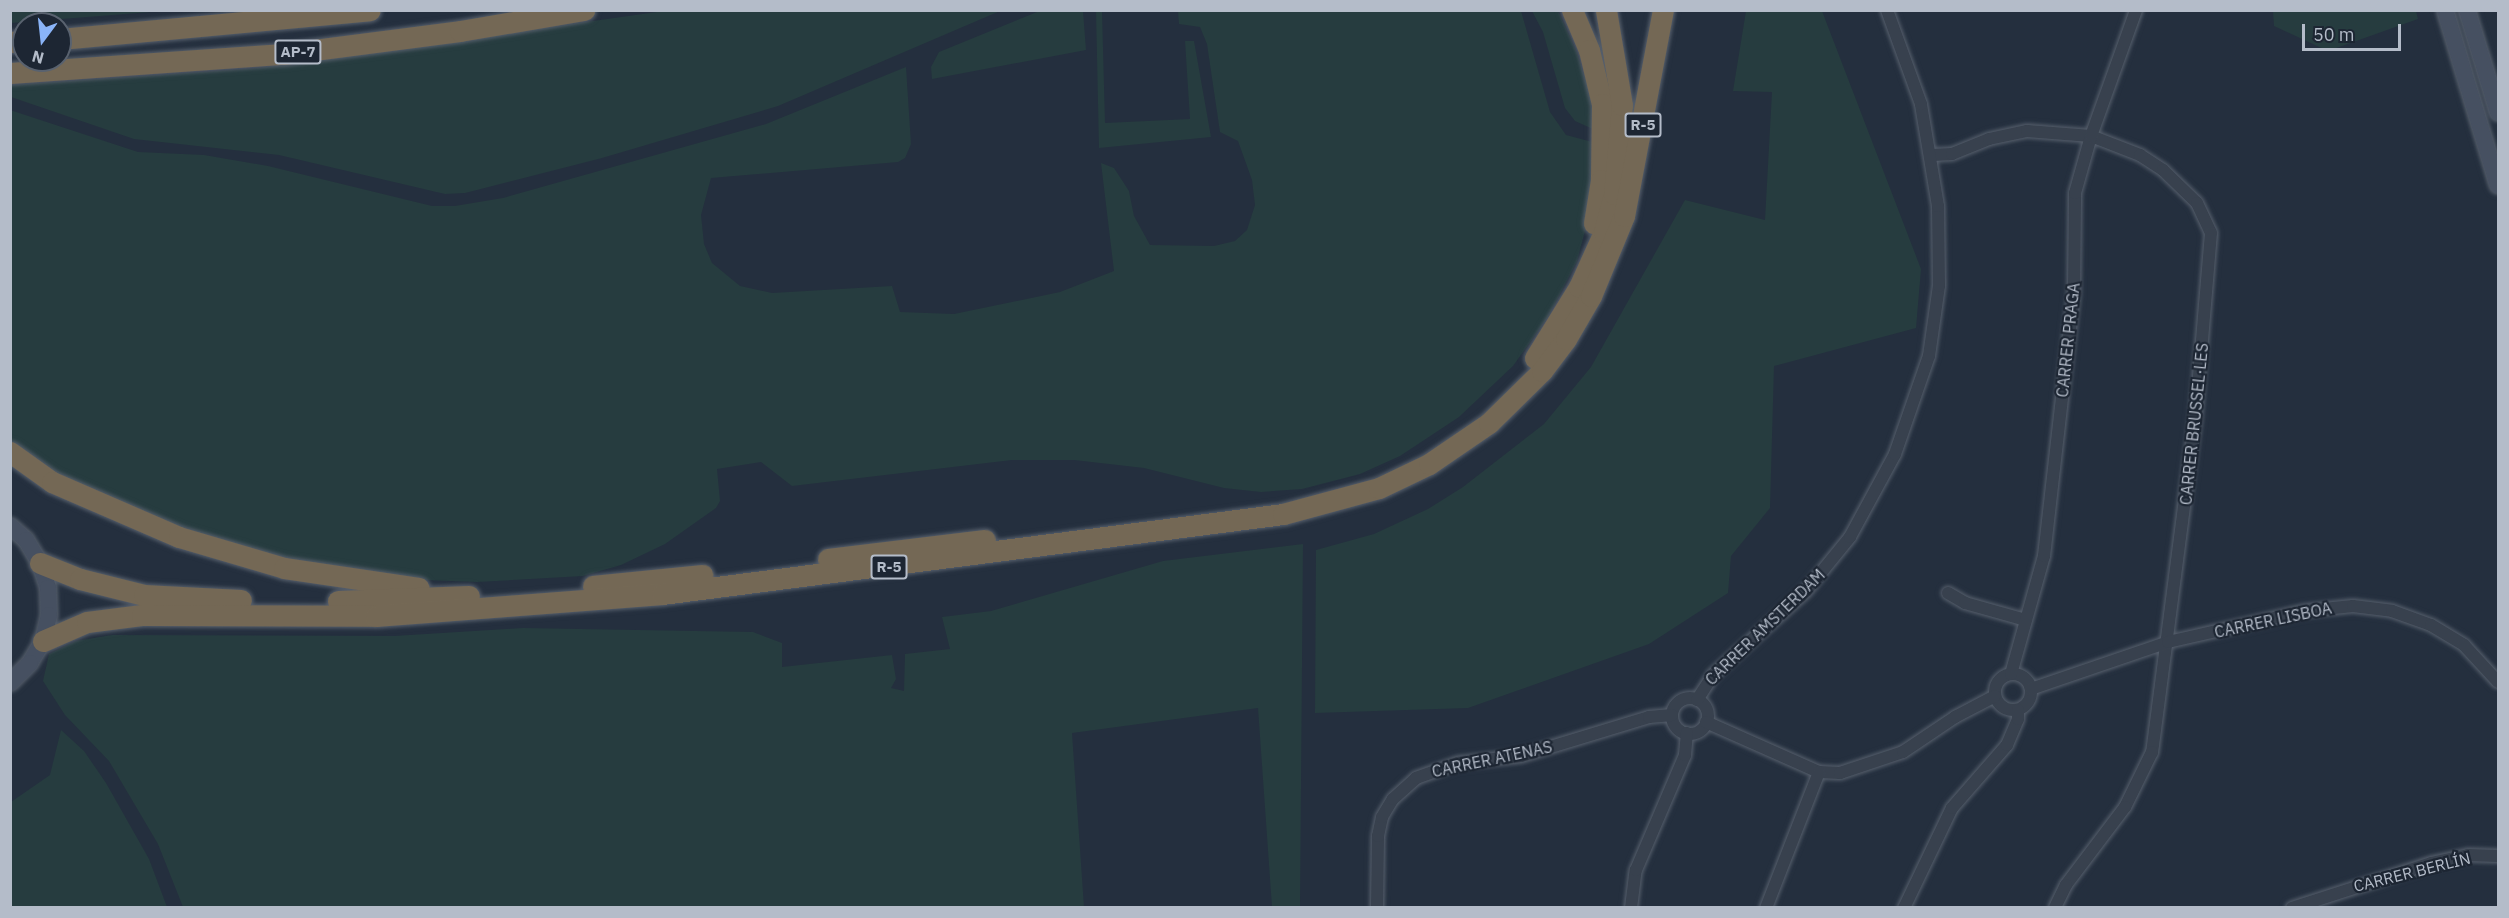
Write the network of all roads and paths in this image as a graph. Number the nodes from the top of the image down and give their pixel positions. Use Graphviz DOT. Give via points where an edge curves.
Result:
graph roads {
  1 [pos="370,10"];
  2 [pos="584,10"];
  3 [pos="1572,10"];
  4 [pos="1606,10"];
  5 [pos="1614,10"];
  6 [pos="1663,10"];
  7 [pos="1887,10"];
  8 [pos="2136,10"];
  9 [pos="2445,10"];
  10 [pos="2467,10"];
  11 [pos="72,38"];
  12 [pos="10,73"];
  13 [pos="2499,112"];
  14 [pos="2091,136"];
  15 [pos="1932,155"];
  16 [pos="2499,185"];
  17 [pos="1614,236"];
  18 [pos="1589,258"];
  19 [pos="10,452"];
  20 [pos="10,526"];
  21 [pos="40,563"];
  22 [pos="1948,593"];
  23 [pos="479,595"];
  24 [pos="2026,620"];
  25 [pos="43,640"];
  26 [pos="2168,642"];
  27 [pos="2011,674"];
  28 [pos="2499,682"];
  29 [pos="10,683"];
  30 [pos="2031,689"];
  31 [pos="1995,696"];
  32 [pos="1697,699"];
  33 [pos="2018,710"];
  34 [pos="1672,715"];
  35 [pos="1706,722"];
  36 [pos="1687,733"];
  37 [pos="1819,772"];
  38 [pos="2499,855"];
  39 [pos="1377,908"];
  40 [pos="1631,908"];
  41 [pos="1766,908"];
  42 [pos="1904,908"];
  43 [pos="2055,908"];
  44 [pos="2292,908"];
  1 -- 11 [label="highway, AP-7"];
  2 -- 12 [label="highway, AP-7" via="460,32 283,54"];
  3 -- 18 [label="highway" via="1589,50 1602,104 1601,180"];
  4 -- 18 [label="highway" via="1620,88 1620,155 1610,213"];
  5 -- 17 [label="highway, R-5" via="1627,82 1629,132"];
  6 -- 17 [label="highway, R-5" via="1629,200"];
  7 -- 15 [label="street, CARRER AMSTERDAM" via="1916,87"];
  8 -- 14 [label="street, CARRER PRAGA"];
  9 -- 16 [label="main road"];
  10 -- 13 [label="main road"];
  14 -- 15 [label="street, CARRER BRUSSEL·LES" via="2027,131 1989,139 1952,154"];
  14 -- 24 [label="street, CARRER PRAGA" via="2075,194 2074,291 2044,556"];
  14 -- 26 [label="street, CARRER BRUSSEL·LES" via="2140,155 2163,170 2197,203 2211,233 2195,422"];
  15 -- 32 [label="street, CARRER AMSTERDAM" via="1940,237 1936,317 1929,356 1898,447 1860,521 1822,573 1761,635 1713,675"];
  17 -- 25 [label="highway, R-5" via="1591,296 1566,339 1504,410 1429,464 1338,502 1249,519 662,594 376,616 142,615 87,622"];
  18 -- 23 [label="highway" via="1562,318 1528,368 1499,397 1430,451 1335,493 1260,508 699,575"];
  19 -- 23 [label="highway" via="76,494 216,549 320,575"];
  20 -- 21 [label="main road" via="26,540"];
  21 -- 23 [label="highway" via="99,585 185,598 350,602"];
  21 -- 25 [label="main road" via="48,588 49,615"];
  22 -- 24 [label="street" via="1965,603"];
  24 -- 27 [label="street, CARRER PRAGA"];
  25 -- 29 [label="main road" via="30,663"];
  26 -- 28 [label="street, CARRER LISBOA" via="2305,611 2371,607 2411,617 2447,634 2464,645"];
  26 -- 30 [label="street, CARRER LISBOA"];
  26 -- 43 [label="street, CARRER BRUSSEL·LES" via="2156,735 2147,767 2125,807 2066,885"];
  27 -- 30 [label="street" via="2025,679"];
  27 -- 31 [label="street" via="1998,681"];
  30 -- 33 [label="street" via="2029,700"];
  31 -- 33 [label="street" via="2002,707"];
  31 -- 37 [label="street" via="1883,762 1840,773"];
  32 -- 34 [label="street" via="1679,702"];
  32 -- 35 [label="street" via="1707,711"];
  33 -- 42 [label="street" via="2007,745 1952,808"];
  34 -- 36 [label="street" via="1676,728"];
  34 -- 39 [label="street, CARRER ATENAS" via="1649,717 1521,756 1449,765 1416,778 1393,800 1383,817 1378,836"];
  35 -- 36 [label="street" via="1699,731"];
  35 -- 37 [label="street"];
  36 -- 40 [label="street" via="1685,754 1636,870"];
  37 -- 41 [label="street"];
  38 -- 44 [label="street, CARRER BERLÍN" via="2468,855 2432,863"];
}
